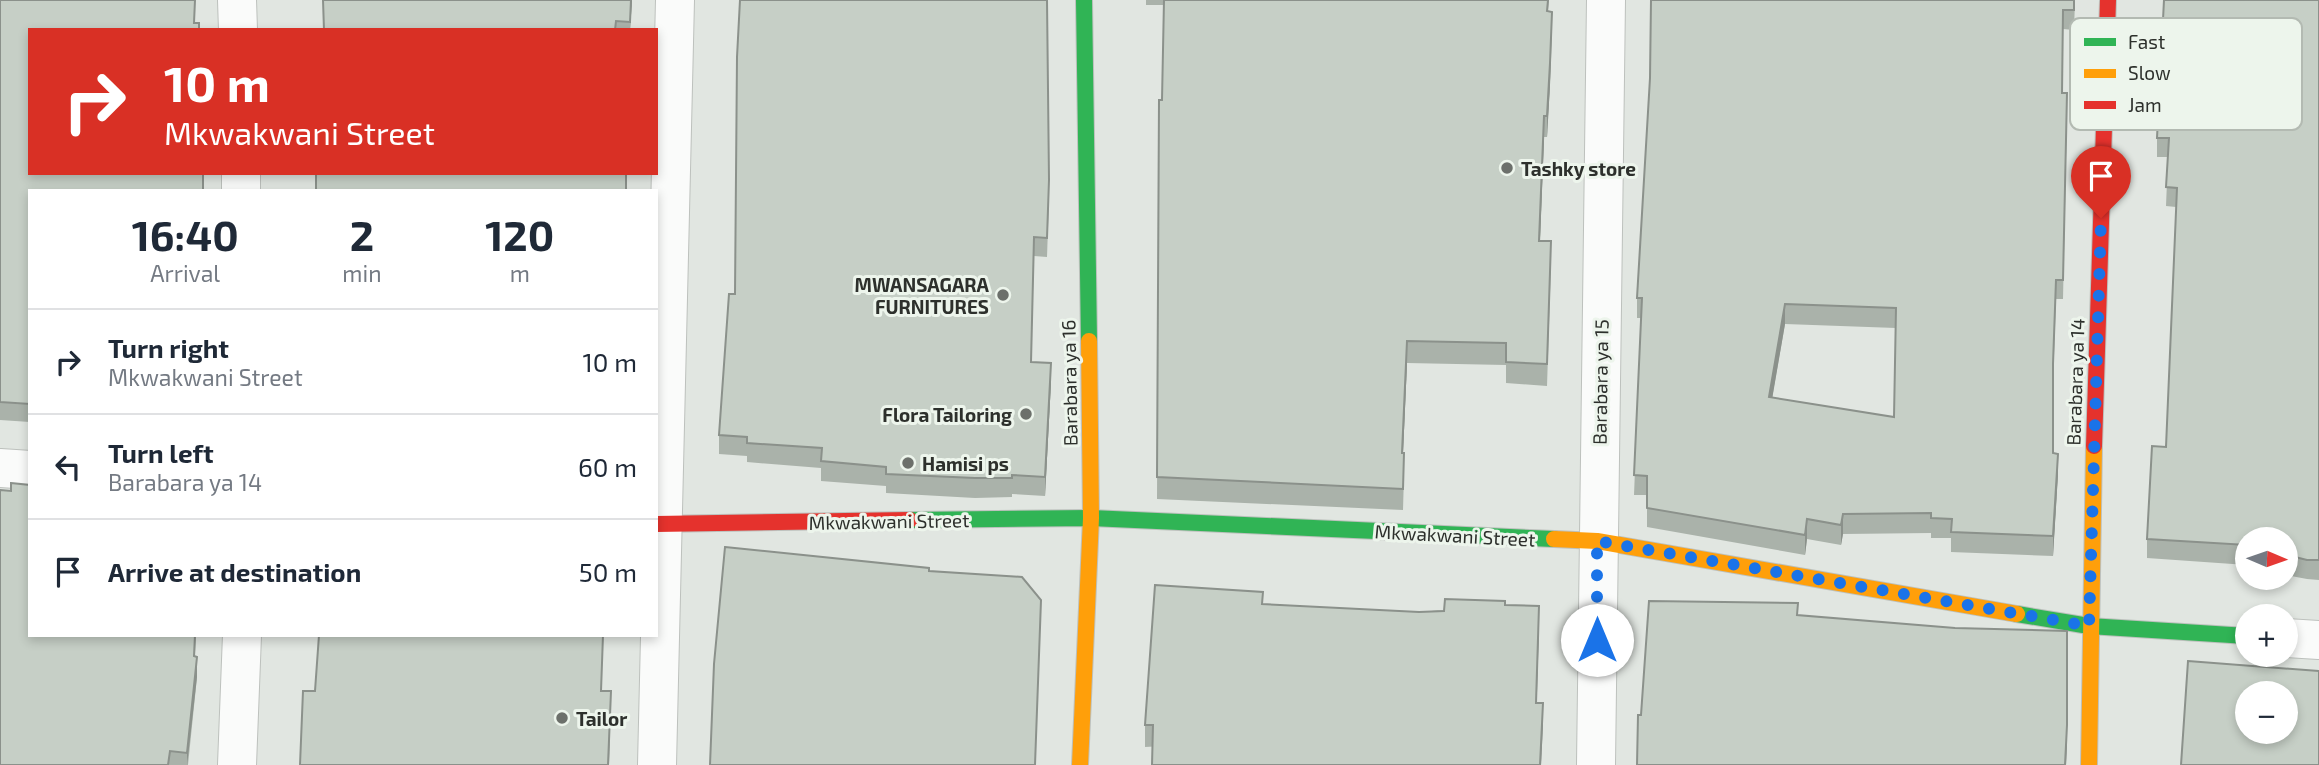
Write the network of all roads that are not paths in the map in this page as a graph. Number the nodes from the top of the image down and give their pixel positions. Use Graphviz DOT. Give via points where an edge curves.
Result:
graph roads {
  1 [pos="237,0"];
  2 [pos="675,0"];
  3 [pos="1084,0"];
  4 [pos="1606,0"];
  5 [pos="2108,0"];
  6 [pos="2107,18"];
  7 [pos="238,28"];
  8 [pos="2104,130"];
  9 [pos="0,468"];
  10 [pos="28,470"];
  11 [pos="1091,518"];
  12 [pos="661,525"];
  13 [pos="1597,541"];
  14 [pos="2089,626"];
  15 [pos="2235,635"];
  16 [pos="242,637"];
  17 [pos="2298,639"];
  18 [pos="2319,640"];
  19 [pos="237,765"];
  20 [pos="657,765"];
  21 [pos="1080,765"];
  22 [pos="1596,765"];
  23 [pos="2089,765"];
  1 -- 7 [label="street"];
  2 -- 12 [label="street"];
  3 -- 11 [label="street, Barabara ya 16"];
  4 -- 13 [label="street, Barabara ya 15"];
  5 -- 6 [label="street, Barabara ya 14"];
  8 -- 14 [label="street, Barabara ya 14"];
  9 -- 10 [label="street"];
  11 -- 12 [label="street, Mkwakwani Street"];
  11 -- 13 [label="street, Mkwakwani Street"];
  11 -- 21 [label="street, Barabara ya 16"];
  12 -- 20 [label="street"];
  13 -- 14 [label="street, Mkwakwani Street"];
  13 -- 22 [label="street, Barabara ya 15"];
  14 -- 15 [label="street, Mkwakwani Street"];
  14 -- 23 [label="street, Barabara ya 14"];
  16 -- 19 [label="street"];
  17 -- 18 [label="street"];
}
